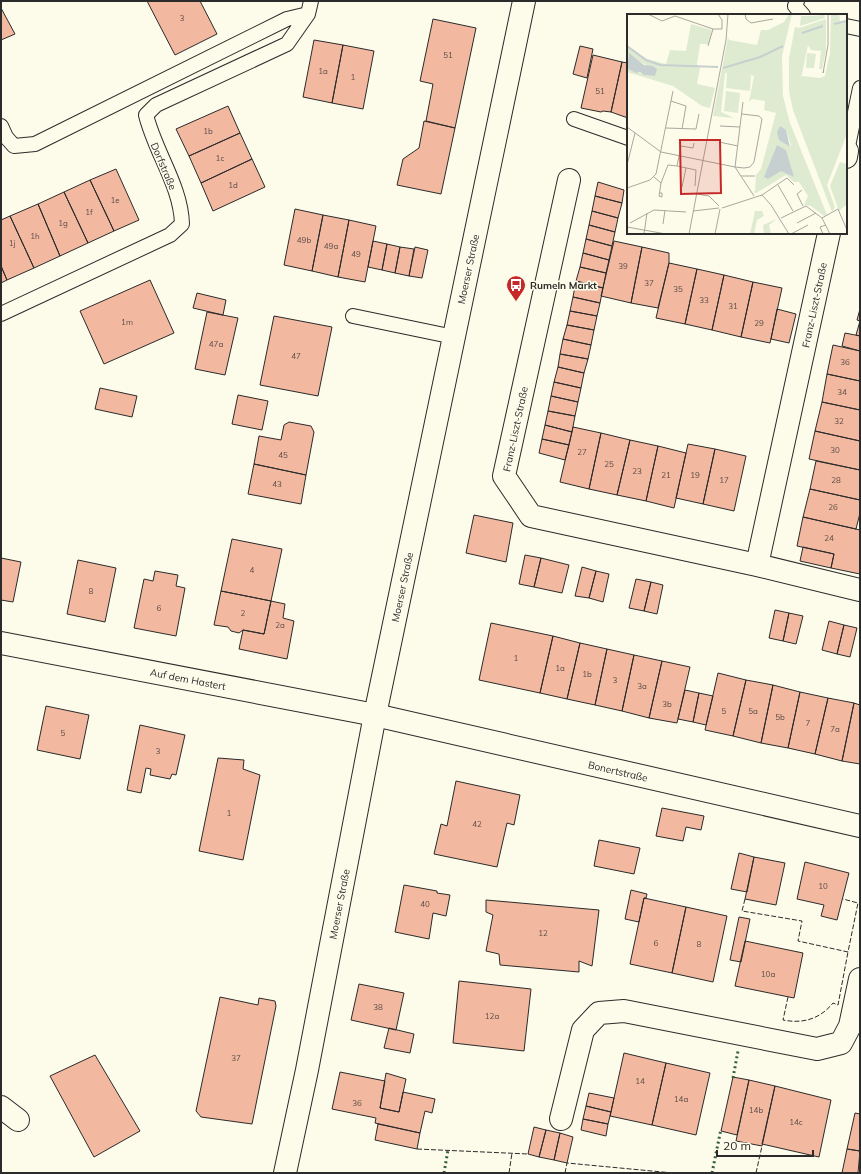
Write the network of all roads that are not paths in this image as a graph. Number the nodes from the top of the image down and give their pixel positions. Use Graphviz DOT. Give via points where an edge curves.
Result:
graph roads {
  1 [pos="524,1"];
  2 [pos="796,1"];
  3 [pos="310,8"];
  4 [pos="802,14"];
  5 [pos="847,26"];
  6 [pos="860,29"];
  7 [pos="860,88"];
  8 [pos="574,119"];
  9 [pos="1,126"];
  10 [pos="627,138"];
  11 [pos="847,154"];
  12 [pos="569,180"];
  13 [pos="829,234"];
  14 [pos="1,314"];
  15 [pos="353,316"];
  16 [pos="454,337"];
  17 [pos="757,565"];
  18 [pos="860,590"];
  19 [pos="1,643"];
  20 [pos="375,715"];
  21 [pos="860,826"];
  22 [pos="860,979"];
  23 [pos="1,1106"];
  24 [pos="561,1119"];
  25 [pos="18,1120"];
  26 [pos="285,1173"];
  1 -- 16 [label="street, Moerser Straße"];
  2 -- 4 [label="lane" via="795,6"];
  3 -- 9 [label="lane" via="35,144 14,146"];
  3 -- 14 [label="lane, Dorfstraße" via="288,44 156,105 146,116 150,132 181,207 182,224 170,235"];
  5 -- 6 [label="lane"];
  7 -- 11 [label="lane"];
  8 -- 10 [label="lane"];
  12 -- 17 [label="street, Franz-Liszt-Straße" via="504,476 531,516"];
  13 -- 17 [label="street, Franz-Liszt-Straße"];
  15 -- 16 [label="lane"];
  16 -- 20 [label="street, Moerser Straße"];
  17 -- 18 [label="street, Franz-Liszt-Straße"];
  19 -- 20 [label="street, Auf dem Hastert"];
  20 -- 21 [label="street, Bonertstraße"];
  20 -- 26 [label="street, Moerser Straße"];
  22 -- 24 [label="street" via="850,1026 841,1043 817,1049 624,1010 599,1013 583,1030"];
  23 -- 25 [label="street"];
}
